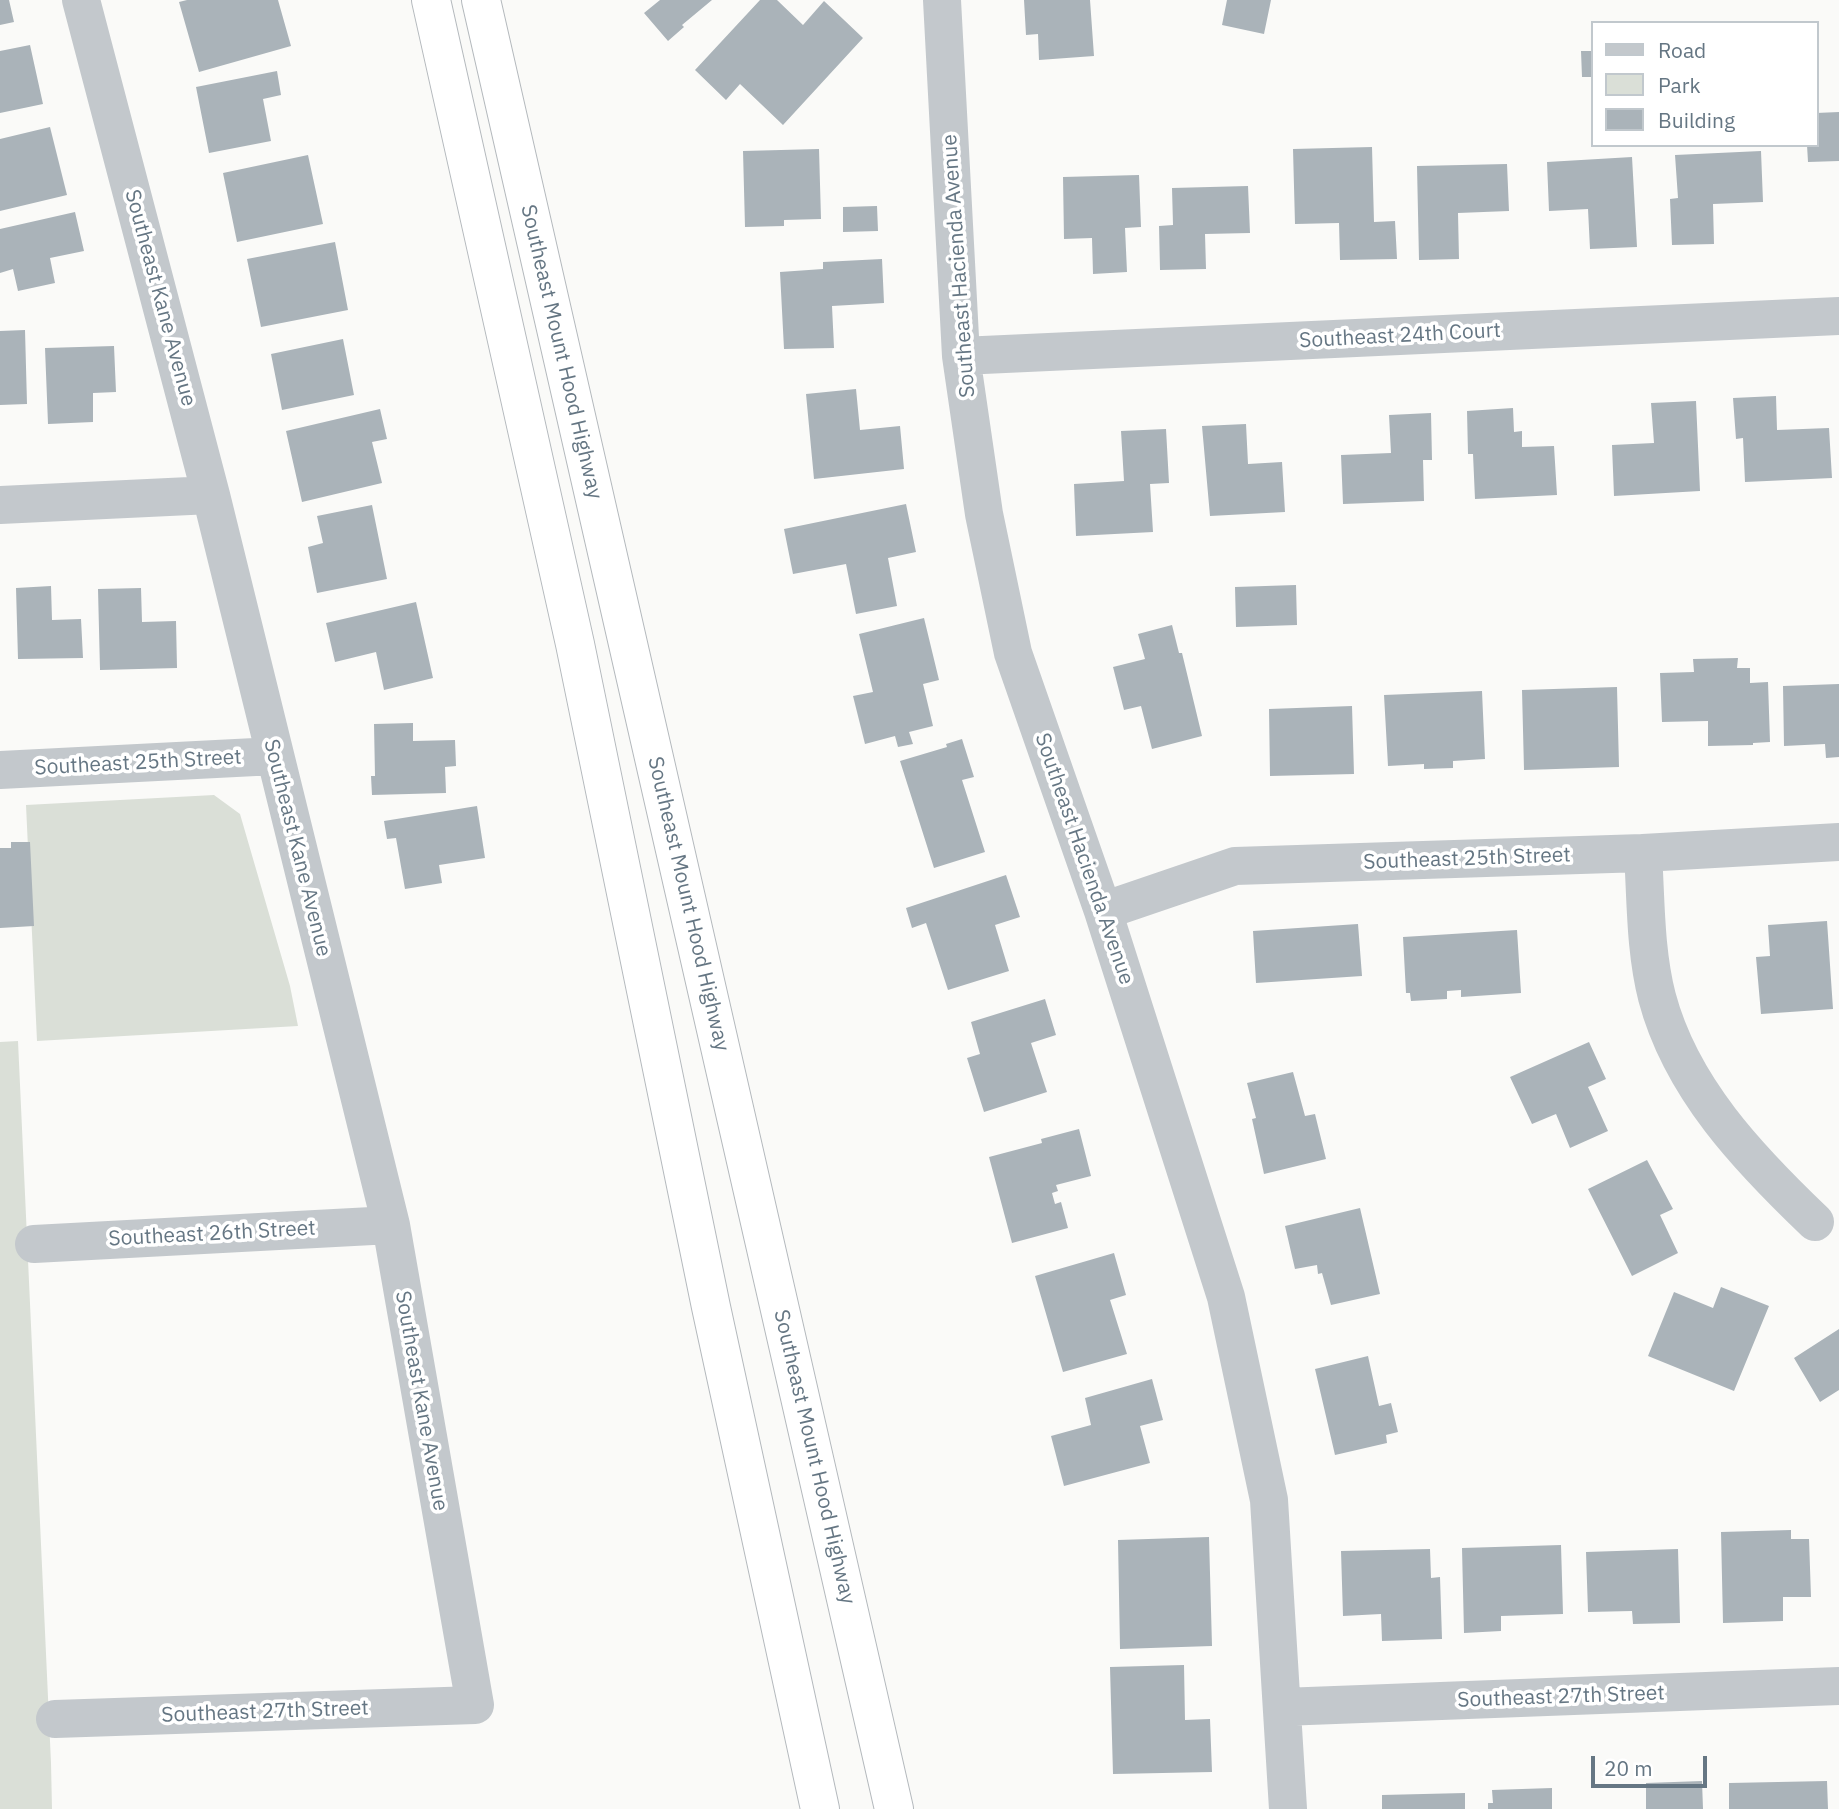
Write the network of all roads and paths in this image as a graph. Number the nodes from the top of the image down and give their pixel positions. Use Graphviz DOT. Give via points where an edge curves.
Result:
graph roads {
  1 [pos="81,0"];
  2 [pos="431,0"];
  3 [pos="481,0"];
  4 [pos="942,0"];
  5 [pos="1839,316"];
  6 [pos="961,356"];
  7 [pos="211,495"];
  8 [pos="0,505"];
  9 [pos="275,757"];
  10 [pos="0,770"];
  11 [pos="1839,842"];
  12 [pos="1643,853"];
  13 [pos="1103,911"];
  14 [pos="1815,1222"];
  15 [pos="391,1226"];
  16 [pos="34,1244"];
  17 [pos="1839,1686"];
  18 [pos="475,1705"];
  19 [pos="1282,1707"];
  20 [pos="55,1719"];
  21 [pos="820,1809"];
  22 [pos="894,1809"];
  23 [pos="1288,1809"];
  1 -- 7 [label="street, Southeast Kane Avenue"];
  2 -- 21 [label="highway" via="575,644 708,1294"];
  3 -- 22 [label="highway, Southeast Mount Hood Highway"];
  4 -- 6 [label="street, Southeast Hacienda Avenue"];
  5 -- 6 [label="street, Southeast 24th Court"];
  6 -- 13 [label="street, Southeast Hacienda Avenue" via="984,514 1013,653"];
  7 -- 8 [label="street"];
  7 -- 9 [label="street, Southeast Kane Avenue"];
  9 -- 10 [label="street, Southeast 25th Street"];
  9 -- 15 [label="street, Southeast Kane Avenue"];
  11 -- 12 [label="street, Southeast 25th Street"];
  12 -- 13 [label="street, Southeast 25th Street" via="1235,866"];
  12 -- 14 [label="street" via="1649,953 1670,1037 1715,1114"];
  13 -- 19 [label="street, Southeast Hacienda Avenue" via="1226,1297 1269,1500"];
  15 -- 16 [label="street, Southeast 26th Street"];
  15 -- 18 [label="street, Southeast Kane Avenue"];
  17 -- 19 [label="street, Southeast 27th Street"];
  18 -- 20 [label="street, Southeast 27th Street"];
  19 -- 23 [label="street, Southeast Hacienda Avenue"];
}
